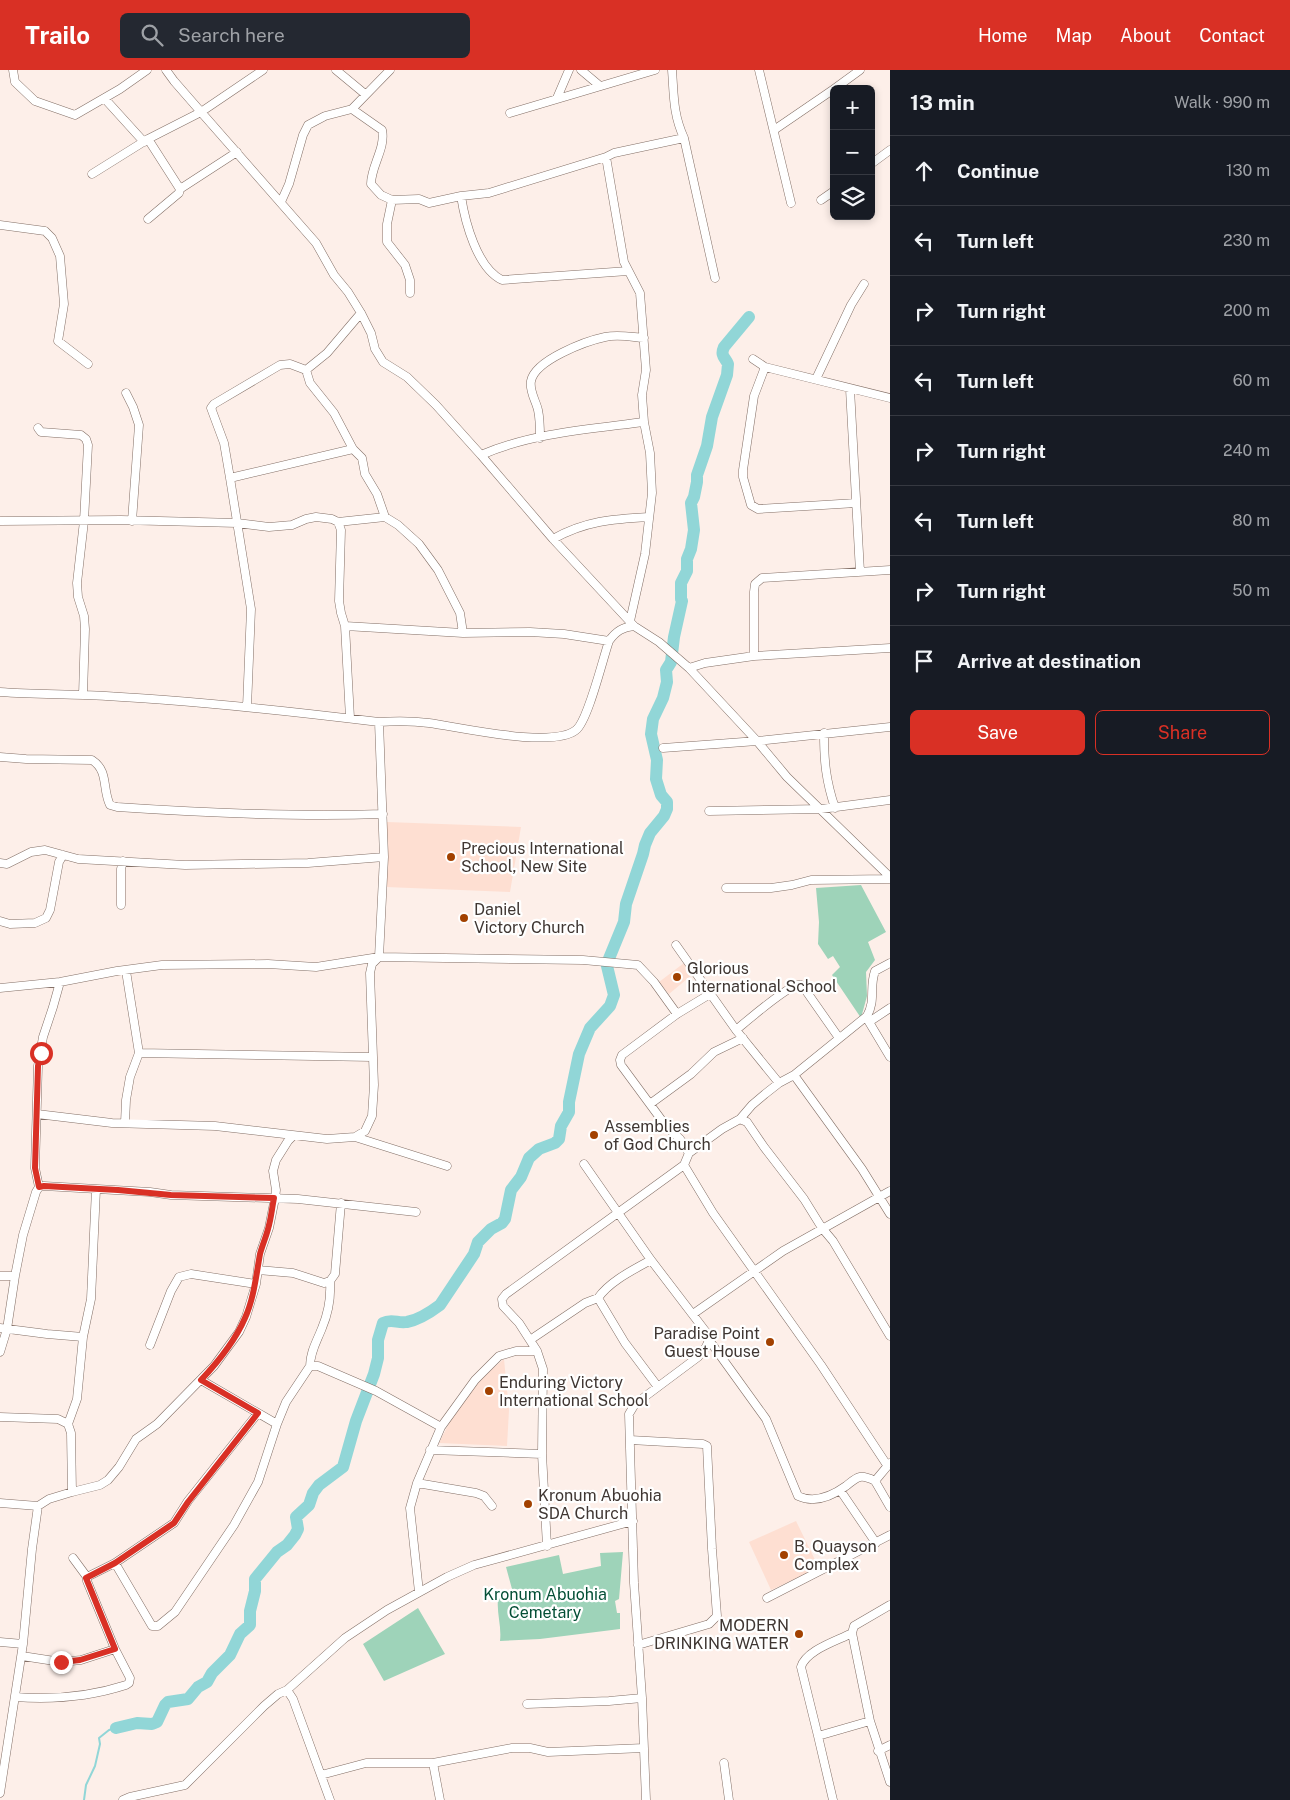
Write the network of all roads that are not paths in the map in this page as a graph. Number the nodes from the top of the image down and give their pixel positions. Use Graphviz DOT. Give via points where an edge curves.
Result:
graph roads {
  1 [pos="13,70"];
  2 [pos="147,70"];
  3 [pos="166,70"];
  4 [pos="263,70"];
  5 [pos="336,70"];
  6 [pos="390,70"];
  7 [pos="569,70"];
  8 [pos="581,70"];
  9 [pos="655,70"];
  10 [pos="672,70"];
  11 [pos="759,70"];
  12 [pos="860,70"];
  13 [pos="839,85"];
  14 [pos="600,86"];
  15 [pos="830,92"];
  16 [pos="365,94"];
  17 [pos="557,98"];
  18 [pos="105,99"];
  19 [pos="352,109"];
  20 [pos="201,112"];
  21 [pos="510,113"];
  22 [pos="774,130"];
  23 [pos="684,138"];
  24 [pos="146,140"];
  25 [pos="890,150"];
  26 [pos="237,152"];
  27 [pos="606,157"];
  28 [pos="875,161"];
  29 [pos="92,174"];
  30 [pos="180,189"];
  31 [pos="830,194"];
  32 [pos="461,196"];
  33 [pos="392,200"];
  34 [pos="821,200"];
  35 [pos="281,202"];
  36 [pos="792,203"];
  37 [pos="148,219"];
  38 [pos="0,225"];
  39 [pos="628,271"];
  40 [pos="715,278"];
  41 [pos="864,284"];
  42 [pos="410,293"];
  43 [pos="361,313"];
  44 [pos="644,338"];
  45 [pos="753,359"];
  46 [pos="88,364"];
  47 [pos="765,367"];
  48 [pos="306,370"];
  49 [pos="816,379"];
  50 [pos="850,389"];
  51 [pos="126,393"];
  52 [pos="890,398"];
  53 [pos="644,422"];
  54 [pos="38,428"];
  55 [pos="540,438"];
  56 [pos="353,449"];
  57 [pos="481,455"];
  58 [pos="230,478"];
  59 [pos="856,503"];
  60 [pos="385,517"];
  61 [pos="648,517"];
  62 [pos="0,521"];
  63 [pos="132,521"];
  64 [pos="84,522"];
  65 [pos="338,522"];
  66 [pos="237,523"];
  67 [pos="553,539"];
  68 [pos="890,570"];
  69 [pos="860,572"];
  70 [pos="632,624"];
  71 [pos="345,626"];
  72 [pos="463,633"];
  73 [pos="609,641"];
  74 [pos="890,648"];
  75 [pos="754,656"];
  76 [pos="689,668"];
  77 [pos="0,692"];
  78 [pos="83,695"];
  79 [pos="247,707"];
  80 [pos="350,718"];
  81 [pos="379,722"];
  82 [pos="890,727"];
  83 [pos="824,733"];
  84 [pos="757,741"];
  85 [pos="663,748"];
  86 [pos="0,757"];
  87 [pos="890,800"];
  88 [pos="835,808"];
  89 [pos="820,809"];
  90 [pos="708,811"];
  91 [pos="383,814"];
  92 [pos="64,855"];
  93 [pos="384,857"];
  94 [pos="123,861"];
  95 [pos="0,862"];
  96 [pos="890,878"];
  97 [pos="726,888"];
  98 [pos="121,905"];
  99 [pos="0,922"];
  100 [pos="676,945"];
  101 [pos="379,957"];
  102 [pos="890,962"];
  103 [pos="126,971"];
  104 [pos="60,982"];
  105 [pos="0,988"];
  106 [pos="710,994"];
  107 [pos="890,1008"];
  108 [pos="677,1014"];
  109 [pos="868,1019"];
  110 [pos="736,1030"];
  111 [pos="743,1038"];
  112 [pos="839,1038"];
  113 [pos="140,1053"];
  114 [pos="372,1057"];
  115 [pos="890,1057"];
  116 [pos="794,1075"];
  117 [pos="779,1083"];
  118 [pos="650,1104"];
  119 [pos="36,1114"];
  120 [pos="740,1119"];
  121 [pos="125,1123"];
  122 [pos="293,1136"];
  123 [pos="355,1137"];
  124 [pos="688,1153"];
  125 [pos="584,1164"];
  126 [pos="684,1165"];
  127 [pos="446,1166"];
  128 [pos="39,1187"];
  129 [pos="96,1189"];
  130 [pos="890,1191"];
  131 [pos="274,1198"];
  132 [pos="879,1198"];
  133 [pos="341,1204"];
  134 [pos="416,1212"];
  135 [pos="620,1212"];
  136 [pos="890,1214"];
  137 [pos="822,1228"];
  138 [pos="651,1260"];
  139 [pos="258,1270"];
  140 [pos="753,1272"];
  141 [pos="0,1276"];
  142 [pos="15,1276"];
  143 [pos="330,1281"];
  144 [pos="256,1284"];
  145 [pos="598,1298"];
  146 [pos="694,1314"];
  147 [pos="4,1328"];
  148 [pos="890,1336"];
  149 [pos="83,1337"];
  150 [pos="530,1340"];
  151 [pos="709,1340"];
  152 [pos="150,1345"];
  153 [pos="537,1351"];
  154 [pos="0,1352"];
  155 [pos="310,1366"];
  156 [pos="201,1380"];
  157 [pos="658,1387"];
  158 [pos="258,1413"];
  159 [pos="0,1418"];
  160 [pos="68,1424"];
  161 [pos="276,1424"];
  162 [pos="441,1427"];
  163 [pos="630,1440"];
  164 [pos="430,1450"];
  165 [pos="542,1454"];
  166 [pos="889,1464"];
  167 [pos="875,1481"];
  168 [pos="417,1483"];
  169 [pos="840,1490"];
  170 [pos="72,1492"];
  171 [pos="0,1502"];
  172 [pos="38,1506"];
  173 [pos="492,1506"];
  174 [pos="890,1507"];
  175 [pos="633,1521"];
  176 [pos="890,1535"];
  177 [pos="876,1543"];
  178 [pos="547,1546"];
  179 [pos="72,1558"];
  180 [pos="115,1563"];
  181 [pos="87,1577"];
  182 [pos="419,1592"];
  183 [pos="767,1598"];
  184 [pos="890,1606"];
  185 [pos="852,1633"];
  186 [pos="0,1642"];
  187 [pos="24,1644"];
  188 [pos="638,1645"];
  189 [pos="115,1649"];
  190 [pos="22,1656"];
  191 [pos="287,1690"];
  192 [pos="15,1696"];
  193 [pos="642,1698"];
  194 [pos="526,1704"];
  195 [pos="870,1722"];
  196 [pos="818,1736"];
  197 [pos="890,1745"];
  198 [pos="644,1748"];
  199 [pos="878,1751"];
  200 [pos="433,1763"];
  201 [pos="724,1763"];
  202 [pos="321,1775"];
  203 [pos="890,1782"];
  204 [pos="0,1793"];
  205 [pos="123,1800"];
  206 [pos="330,1800"];
  207 [pos="440,1800"];
  208 [pos="646,1800"];
  209 [pos="730,1800"];
  210 [pos="833,1800"];
  1 -- 18 [label="street" via="15,82 35,101 73,115"];
  2 -- 18 [label="street"];
  3 -- 20 [label="street"];
  4 -- 20 [label="street"];
  5 -- 16 [label="street"];
  6 -- 16 [label="street"];
  7 -- 17 [label="street"];
  8 -- 14 [label="street"];
  9 -- 14 [label="street"];
  10 -- 23 [label="street" via="674,107"];
  11 -- 22 [label="street"];
  12 -- 13 [label="street"];
  14 -- 17 [label="street"];
  15 -- 22 [label="street"];
  16 -- 19 [label="street"];
  17 -- 21 [label="street"];
  18 -- 24 [label="street"];
  19 -- 33 [label="street" via="382,130 371,184 381,195"];
  19 -- 35 [label="street" via="325,116 308,125"];
  20 -- 24 [label="street"];
  20 -- 26 [label="street"];
  22 -- 36 [label="street"];
  23 -- 27 [label="street"];
  23 -- 40 [label="street"];
  24 -- 29 [label="street"];
  24 -- 30 [label="street"];
  25 -- 28 [label="street"];
  26 -- 30 [label="street"];
  26 -- 35 [label="street"];
  27 -- 32 [label="street" via="489,193"];
  27 -- 39 [label="street"];
  30 -- 37 [label="street"];
  31 -- 34 [label="street"];
  32 -- 33 [label="street" via="429,203 419,199"];
  32 -- 39 [label="street" via="467,226 492,276 502,280"];
  33 -- 42 [label="street" via="387,242 405,265"];
  35 -- 43 [label="street" via="316,243"];
  38 -- 46 [label="street" via="45,231 52,238 60,256 64,304 58,341"];
  39 -- 44 [label="street" via="640,293"];
  41 -- 49 [label="street"];
  43 -- 48 [label="street" via="327,353"];
  43 -- 57 [label="street" via="374,349 383,362 407,377"];
  44 -- 53 [label="street"];
  44 -- 55 [label="street" via="606,337 551,359 536,370 530,387 539,411"];
  45 -- 47 [label="street"];
  47 -- 49 [label="street"];
  47 -- 59 [label="street" via="754,396 742,470 751,505 758,509"];
  48 -- 56 [label="street" via="310,383 334,413"];
  48 -- 58 [label="street" via="290,364 280,365 211,408 224,443"];
  49 -- 50 [label="street"];
  50 -- 52 [label="street"];
  50 -- 59 [label="street"];
  51 -- 63 [label="street" via="139,425"];
  53 -- 55 [label="street"];
  53 -- 61 [label="street" via="652,493"];
  54 -- 64 [label="street" via="40,432 86,438"];
  55 -- 57 [label="street"];
  56 -- 58 [label="street"];
  56 -- 60 [label="street" via="362,458 365,474"];
  57 -- 67 [label="street"];
  58 -- 66 [label="street"];
  59 -- 69 [label="street"];
  60 -- 65 [label="street"];
  60 -- 72 [label="street" via="419,544 438,570 460,613"];
  61 -- 67 [label="street" via="597,522"];
  61 -- 70 [label="street" via="645,554"];
  62 -- 64 [label="street"];
  63 -- 64 [label="street"];
  63 -- 66 [label="street"];
  64 -- 78 [label="street" via="77,582 85,629"];
  65 -- 66 [label="street" via="316,517 292,525"];
  65 -- 71 [label="street" via="341,530 339,601"];
  66 -- 79 [label="street" via="251,609"];
  67 -- 70 [label="street"];
  68 -- 69 [label="street"];
  69 -- 75 [label="street" via="762,578 755,584 754,592"];
  70 -- 73 [label="street" via="614,634"];
  70 -- 76 [label="street"];
  71 -- 72 [label="street"];
  71 -- 80 [label="street"];
  72 -- 73 [label="street" via="530,632"];
  73 -- 81 [label="street" via="586,714 577,730 563,736 532,738 428,722"];
  74 -- 75 [label="street"];
  75 -- 76 [label="street"];
  76 -- 84 [label="street"];
  77 -- 78 [label="street"];
  78 -- 79 [label="street"];
  79 -- 80 [label="street"];
  80 -- 81 [label="street"];
  81 -- 91 [label="street"];
  82 -- 83 [label="street"];
  83 -- 84 [label="street"];
  83 -- 88 [label="street" via="824,762"];
  84 -- 85 [label="street"];
  84 -- 89 [label="street"];
  86 -- 91 [label="street" via="92,760 99,765 107,800 116,807 318,816"];
  87 -- 88 [label="street"];
  88 -- 89 [label="street"];
  89 -- 90 [label="street"];
  89 -- 96 [label="street"];
  91 -- 93 [label="street"];
  92 -- 94 [label="street" via="78,859"];
  92 -- 95 [label="street" via="45,850 31,852 7,864"];
  92 -- 99 [label="street" via="59,862 46,918 35,924"];
  93 -- 94 [label="street" via="308,863 185,865"];
  93 -- 101 [label="street"];
  94 -- 98 [label="street"];
  96 -- 97 [label="street" via="811,880 771,888"];
  100 -- 106 [label="street"];
  101 -- 103 [label="street" via="316,967 268,964 162,966"];
  101 -- 108 [label="street" via="583,960 638,965"];
  101 -- 114 [label="street" via="372,964 370,973"];
  102 -- 109 [label="street" via="875,971"];
  103 -- 104 [label="street"];
  103 -- 113 [label="street"];
  104 -- 105 [label="street"];
  104 -- 119 [label="street" via="42,1037"];
  106 -- 108 [label="street"];
  106 -- 110 [label="street"];
  107 -- 109 [label="street"];
  108 -- 118 [label="street" via="622,1055 620,1060"];
  109 -- 112 [label="street"];
  109 -- 115 [label="street"];
  110 -- 111 [label="street"];
  110 -- 112 [label="street" via="778,997 801,985"];
  111 -- 117 [label="street"];
  111 -- 118 [label="street" via="714,1052 691,1074"];
  112 -- 116 [label="street"];
  113 -- 114 [label="street"];
  113 -- 121 [label="street" via="130,1077"];
  114 -- 123 [label="street" via="372,1116 365,1131"];
  116 -- 117 [label="street"];
  116 -- 132 [label="street" via="862,1169"];
  117 -- 120 [label="street"];
  118 -- 124 [label="street"];
  119 -- 121 [label="street"];
  119 -- 128 [label="street" via="35,1168"];
  120 -- 124 [label="street"];
  120 -- 137 [label="street" via="747,1122"];
  121 -- 122 [label="street" via="215,1126"];
  122 -- 123 [label="street"];
  122 -- 131 [label="street" via="276,1160"];
  123 -- 127 [label="street"];
  124 -- 126 [label="street"];
  125 -- 135 [label="street"];
  126 -- 135 [label="street"];
  126 -- 140 [label="street"];
  128 -- 129 [label="street"];
  128 -- 142 [label="street"];
  129 -- 131 [label="street"];
  129 -- 149 [label="street" via="91,1299"];
  130 -- 132 [label="street"];
  131 -- 133 [label="street"];
  131 -- 139 [label="street"];
  132 -- 136 [label="street"];
  132 -- 137 [label="street"];
  133 -- 134 [label="street"];
  133 -- 143 [label="street" via="335,1274"];
  135 -- 138 [label="street"];
  135 -- 150 [label="street" via="502,1299 503,1306"];
  137 -- 140 [label="street"];
  137 -- 148 [label="street" via="834,1241"];
  138 -- 145 [label="street"];
  138 -- 146 [label="street"];
  139 -- 143 [label="street" via="292,1273 324,1283"];
  139 -- 144 [label="street"];
  140 -- 146 [label="street"];
  140 -- 166 [label="street"];
  141 -- 142 [label="street"];
  142 -- 147 [label="street"];
  143 -- 155 [label="street" via="328,1308"];
  144 -- 152 [label="street" via="191,1274 179,1277 170,1291"];
  144 -- 156 [label="street" via="239,1332"];
  145 -- 150 [label="street" via="585,1303"];
  145 -- 157 [label="street" via="625,1343"];
  146 -- 151 [label="street"];
  147 -- 149 [label="street"];
  147 -- 154 [label="street"];
  149 -- 160 [label="street" via="77,1399"];
  150 -- 153 [label="street"];
  151 -- 157 [label="street" via="698,1356"];
  151 -- 169 [label="street" via="766,1419 798,1496 816,1500"];
  153 -- 162 [label="street" via="516,1351 499,1356 475,1380"];
  153 -- 165 [label="street" via="543,1369"];
  155 -- 161 [label="street"];
  155 -- 162 [label="street" via="318,1366 376,1391"];
  156 -- 158 [label="street"];
  156 -- 170 [label="street" via="157,1424 136,1439 108,1480"];
  157 -- 163 [label="street" via="635,1404 629,1414"];
  158 -- 161 [label="street"];
  158 -- 180 [label="street" via="174,1523"];
  159 -- 160 [label="street" via="58,1420"];
  160 -- 170 [label="street"];
  161 -- 180 [label="street" via="258,1482 234,1525 174,1612 158,1626 152,1626"];
  162 -- 164 [label="street"];
  163 -- 175 [label="street"];
  163 -- 188 [label="street" via="707,1446 717,1616 710,1624"];
  164 -- 165 [label="street"];
  164 -- 168 [label="street"];
  165 -- 178 [label="street"];
  166 -- 167 [label="street"];
  167 -- 169 [label="street" via="861,1477"];
  167 -- 174 [label="street"];
  168 -- 173 [label="street" via="476,1493 484,1496"];
  168 -- 182 [label="street" via="410,1508"];
  169 -- 177 [label="street"];
  170 -- 172 [label="street"];
  171 -- 172 [label="street"];
  172 -- 187 [label="street"];
  175 -- 178 [label="street"];
  175 -- 188 [label="street"];
  176 -- 177 [label="street"];
  177 -- 183 [label="street"];
  178 -- 182 [label="street" via="474,1565"];
  179 -- 181 [label="street"];
  180 -- 181 [label="street"];
  181 -- 189 [label="street"];
  182 -- 191 [label="street" via="346,1638"];
  184 -- 185 [label="street" via="854,1626"];
  185 -- 195 [label="street"];
  185 -- 196 [label="street" via="811,1654 800,1667"];
  186 -- 187 [label="street"];
  187 -- 190 [label="street"];
  188 -- 193 [label="street"];
  189 -- 190 [label="street" via="80,1660 61,1662"];
  189 -- 192 [label="street" via="130,1678 129,1684 87,1696 48,1699"];
  190 -- 192 [label="street"];
  191 -- 202 [label="street"];
  191 -- 205 [label="street" via="271,1700 186,1785"];
  192 -- 204 [label="street"];
  193 -- 194 [label="street"];
  193 -- 198 [label="street"];
  195 -- 196 [label="street"];
  195 -- 199 [label="street"];
  196 -- 210 [label="street"];
  197 -- 199 [label="street"];
  198 -- 200 [label="street" via="548,1752 512,1748"];
  198 -- 208 [label="street"];
  199 -- 203 [label="street"];
  200 -- 202 [label="street" via="366,1763"];
  200 -- 207 [label="street"];
  201 -- 209 [label="street"];
  202 -- 206 [label="street"];
}
